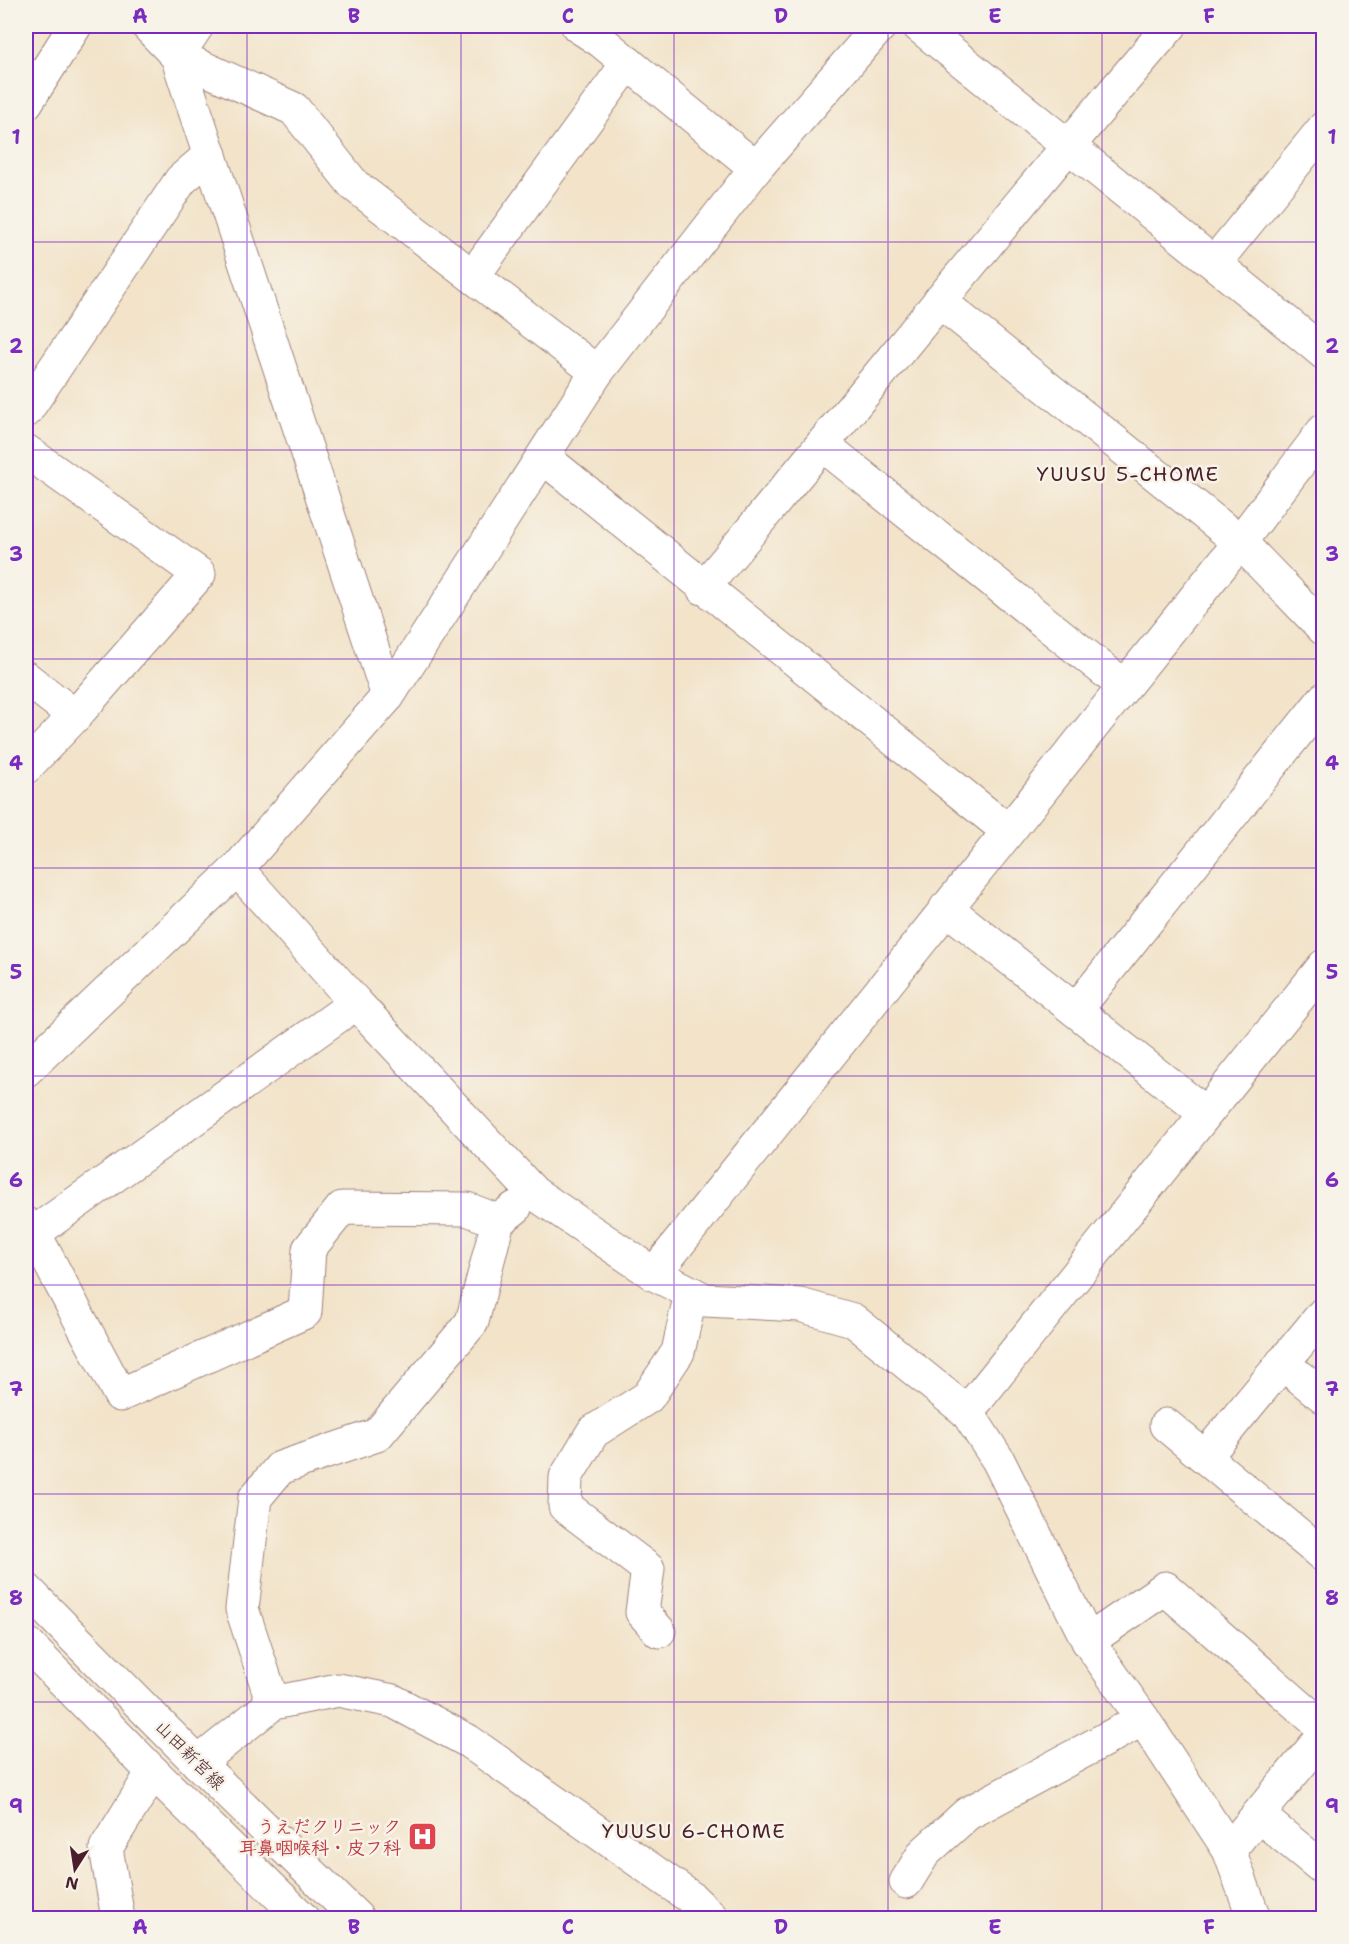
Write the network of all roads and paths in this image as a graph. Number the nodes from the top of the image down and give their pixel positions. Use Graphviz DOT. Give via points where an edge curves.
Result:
graph roads {
  1 [pos="75,26"];
  2 [pos="148,26"];
  3 [pos="197,26"];
  4 [pos="880,26"];
  5 [pos="919,26"];
  6 [pos="1170,26"];
  7 [pos="597,31"];
  8 [pos="177,56"];
  9 [pos="627,63"];
  10 [pos="26,103"];
  11 [pos="1323,128"];
  12 [pos="1066,146"];
  13 [pos="210,155"];
  14 [pos="756,168"];
  15 [pos="1215,262"];
  16 [pos="473,276"];
  17 [pos="939,301"];
  18 [pos="1323,353"];
  19 [pos="597,372"];
  20 [pos="26,411"];
  21 [pos="1323,430"];
  22 [pos="823,445"];
  23 [pos="26,451"];
  24 [pos="543,457"];
  25 [pos="1240,542"];
  26 [pos="703,588"];
  27 [pos="1323,628"];
  28 [pos="26,678"];
  29 [pos="1124,686"];
  30 [pos="388,696"];
  31 [pos="1323,699"];
  32 [pos="75,716"];
  33 [pos="26,767"];
  34 [pos="1008,831"];
  35 [pos="237,869"];
  36 [pos="946,908"];
  37 [pos="1323,966"];
  38 [pos="356,1002"];
  39 [pos="1076,1010"];
  40 [pos="26,1070"];
  41 [pos="1205,1113"];
  42 [pos="534,1193"];
  43 [pos="498,1221"];
  44 [pos="30,1229"];
  45 [pos="654,1274"];
  46 [pos="691,1293"];
  47 [pos="1323,1312"];
  48 [pos="1282,1363"];
  49 [pos="1323,1397"];
  50 [pos="967,1412"];
  51 [pos="1166,1425"];
  52 [pos="1205,1456"];
  53 [pos="1323,1556"];
  54 [pos="26,1589"];
  55 [pos="659,1632"];
  56 [pos="1088,1641"];
  57 [pos="26,1643"];
  58 [pos="273,1702"];
  59 [pos="1143,1719"];
  60 [pos="1323,1728"];
  61 [pos="1323,1735"];
  62 [pos="198,1763"];
  63 [pos="153,1772"];
  64 [pos="1258,1815"];
  65 [pos="1229,1850"];
  66 [pos="1323,1869"];
  67 [pos="906,1882"];
  68 [pos="118,1918"];
  69 [pos="302,1918"];
  70 [pos="357,1918"];
  71 [pos="712,1918"];
  72 [pos="1254,1918"];
  1 -- 10 [label="street"];
  2 -- 8 [label="street"];
  3 -- 8 [label="street"];
  4 -- 14 [label="street"];
  5 -- 12 [label="street"];
  6 -- 12 [label="street"];
  7 -- 9 [label="street"];
  8 -- 13 [label="street"];
  8 -- 16 [label="street" via="294,109 354,185"];
  9 -- 14 [label="street"];
  9 -- 16 [label="street"];
  11 -- 15 [label="street"];
  12 -- 15 [label="street"];
  12 -- 17 [label="street"];
  13 -- 20 [label="street" via="181,180"];
  13 -- 30 [label="street"];
  14 -- 19 [label="street"];
  15 -- 18 [label="street"];
  16 -- 19 [label="street"];
  17 -- 22 [label="street"];
  17 -- 25 [label="street"];
  19 -- 24 [label="street"];
  21 -- 25 [label="street"];
  22 -- 26 [label="street"];
  22 -- 29 [label="street"];
  23 -- 32 [label="street" via="199,574"];
  24 -- 26 [label="street"];
  24 -- 30 [label="street"];
  25 -- 27 [label="street"];
  25 -- 29 [label="street"];
  26 -- 34 [label="street"];
  28 -- 32 [label="street"];
  29 -- 34 [label="street"];
  30 -- 35 [label="street"];
  31 -- 39 [label="street"];
  32 -- 33 [label="street"];
  34 -- 36 [label="street"];
  35 -- 38 [label="street"];
  35 -- 40 [label="street"];
  36 -- 39 [label="street"];
  36 -- 45 [label="street"];
  37 -- 41 [label="street"];
  38 -- 42 [label="street"];
  38 -- 44 [label="street"];
  39 -- 41 [label="street"];
  41 -- 50 [label="street"];
  42 -- 43 [label="street"];
  42 -- 45 [label="street"];
  43 -- 44 [label="street" via="467,1209 342,1208 309,1249 305,1312 120,1395"];
  43 -- 58 [label="street" via="472,1322 377,1435 280,1468 255,1498 242,1609"];
  45 -- 46 [label="street"];
  46 -- 50 [label="street" via="705,1300 800,1305 853,1320"];
  46 -- 55 [label="street" via="678,1352 648,1397 593,1432 566,1478 565,1506 648,1569 642,1612"];
  47 -- 48 [label="street"];
  48 -- 49 [label="street"];
  48 -- 52 [label="street"];
  50 -- 56 [label="street" via="998,1460"];
  51 -- 52 [label="street"];
  52 -- 53 [label="street"];
  54 -- 62 [label="street, 山田新宮線"];
  56 -- 59 [label="street"];
  56 -- 60 [label="street" via="1166,1588"];
  57 -- 63 [label="street, 山田新宮線"];
  58 -- 62 [label="street"];
  58 -- 71 [label="street" via="338,1690 393,1701 468,1741 690,1897"];
  59 -- 65 [label="street"];
  59 -- 67 [label="street" via="967,1814 924,1853"];
  61 -- 64 [label="street"];
  62 -- 70 [label="street, 山田新宮線"];
  63 -- 68 [label="street" via="106,1848"];
  63 -- 69 [label="street, 山田新宮線"];
  64 -- 65 [label="street"];
  64 -- 66 [label="street"];
  65 -- 72 [label="street"];
}
